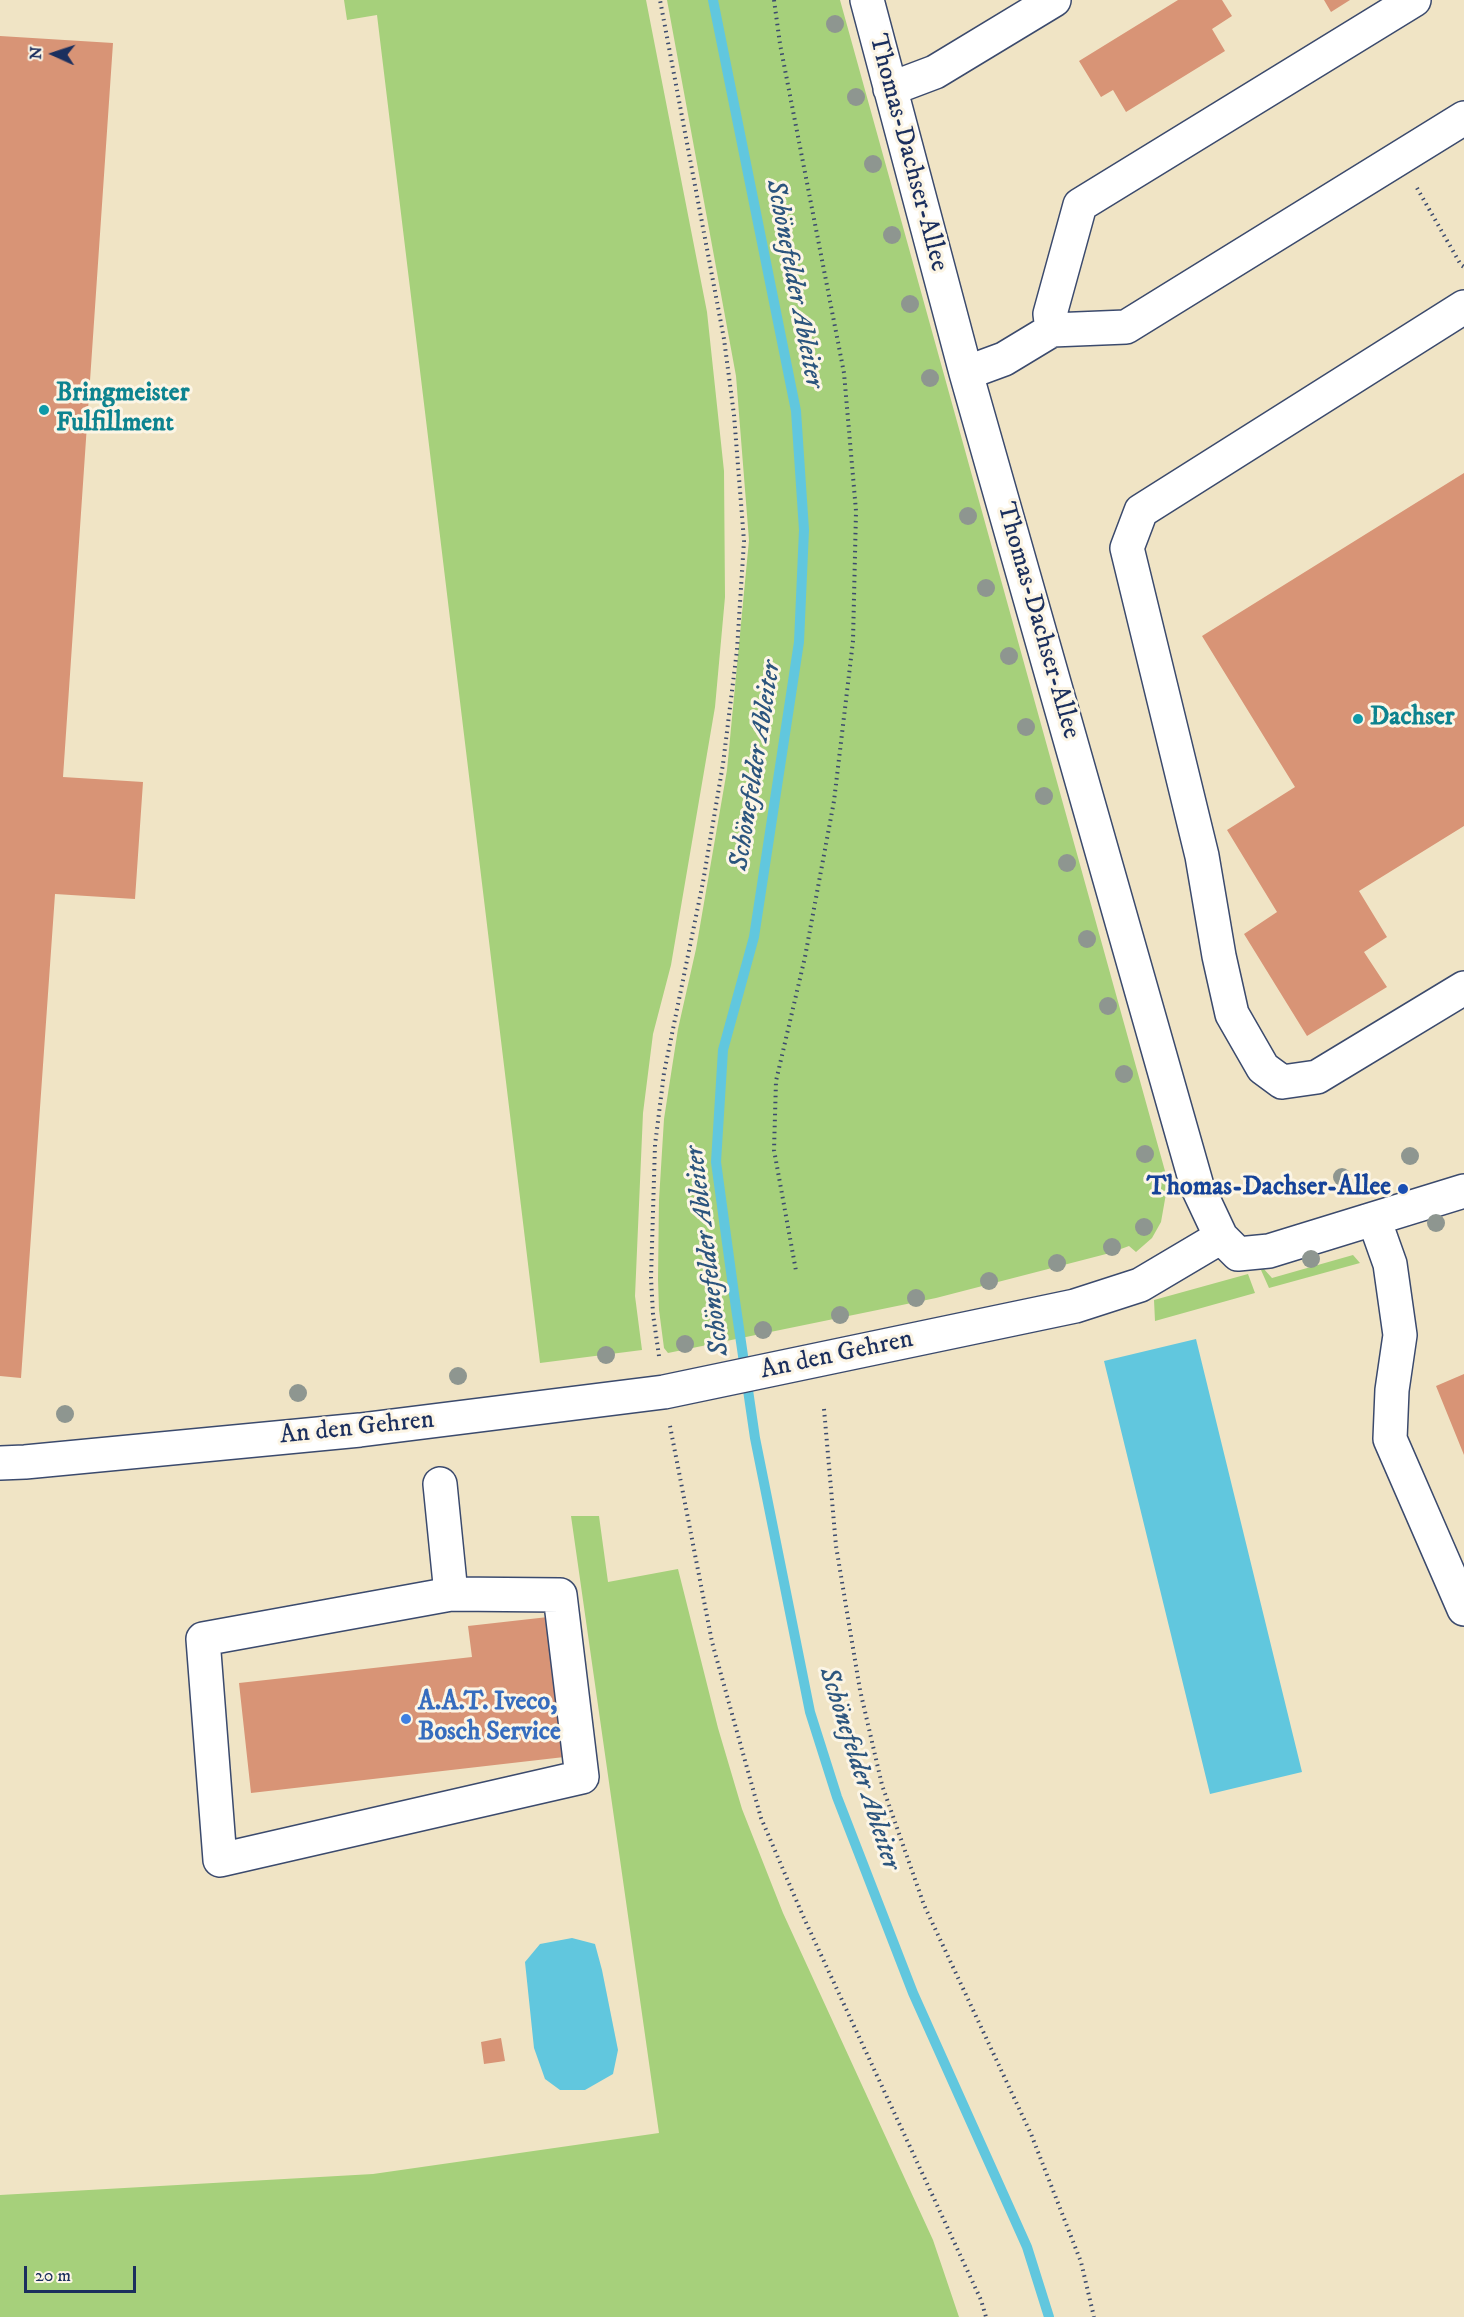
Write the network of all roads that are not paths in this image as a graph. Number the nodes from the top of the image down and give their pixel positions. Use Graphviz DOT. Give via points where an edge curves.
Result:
graph roads {
  1 [pos="867,0"];
  2 [pos="1054,0"];
  3 [pos="1414,0"];
  4 [pos="890,89"];
  5 [pos="1464,118"];
  6 [pos="1464,307"];
  7 [pos="1052,330"];
  8 [pos="966,373"];
  9 [pos="1464,988"];
  10 [pos="1464,1191"];
  11 [pos="1374,1219"];
  12 [pos="1221,1237"];
  13 [pos="0,1463"];
  14 [pos="440,1484"];
  15 [pos="451,1594"];
  16 [pos="1464,1609"];
  1 -- 4 [label="street, Thomas-Dachser-Allee"];
  2 -- 4 [label="street" via="926,77"];
  3 -- 7 [label="street" via="1080,205 1050,314"];
  4 -- 8 [label="street, Thomas-Dachser-Allee"];
  5 -- 7 [label="street" via="1126,327"];
  6 -- 9 [label="street" via="1141,511 1127,548 1202,856 1232,1014 1263,1068 1282,1082 1317,1077"];
  7 -- 8 [label="street" via="1004,359"];
  8 -- 12 [label="street, Thomas-Dachser-Allee" via="1197,1186"];
  10 -- 11 [label="street"];
  11 -- 12 [label="street" via="1269,1251 1238,1254"];
  11 -- 16 [label="street" via="1390,1264 1400,1335 1390,1439"];
  12 -- 13 [label="street, An den Gehren" via="1140,1285 1075,1306 675,1389 360,1430"];
  14 -- 15 [label="street"];
  15 -- 15 [label="street" via="560,1595 582,1777 220,1860 203,1640"];
}
